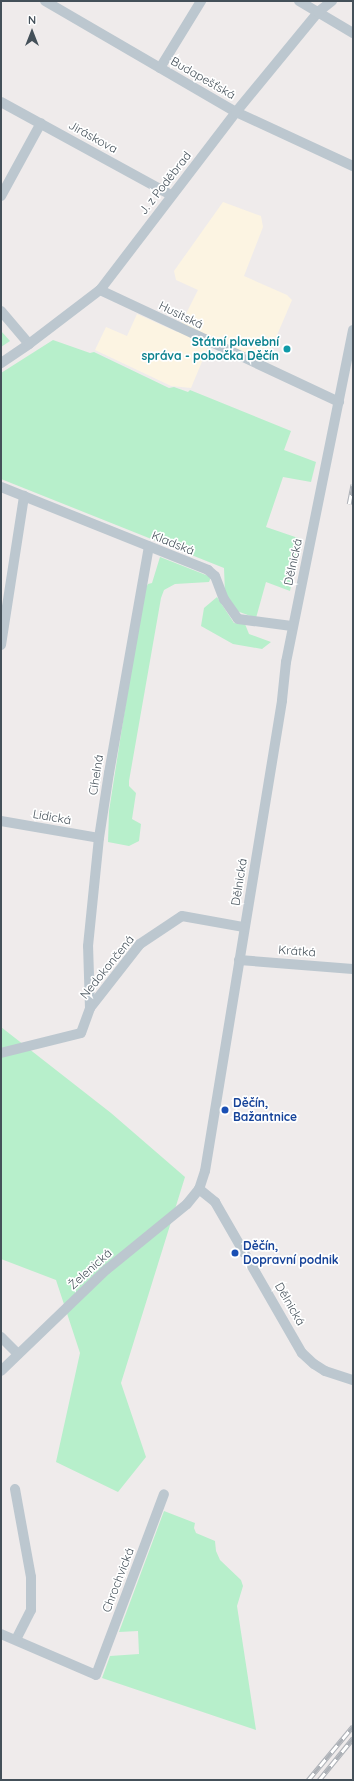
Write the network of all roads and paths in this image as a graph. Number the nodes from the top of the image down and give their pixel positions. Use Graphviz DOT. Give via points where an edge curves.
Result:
graph roads {
  1 [pos="45,1"];
  2 [pos="201,1"];
  3 [pos="299,1"];
  4 [pos="332,1"];
  5 [pos="318,12"];
  6 [pos="353,33"];
  7 [pos="160,68"];
  8 [pos="1,102"];
  9 [pos="236,112"];
  10 [pos="41,123"];
  11 [pos="353,166"];
  12 [pos="171,195"];
  13 [pos="1,196"];
  14 [pos="100,290"];
  15 [pos="1,311"];
  16 [pos="353,330"];
  17 [pos="29,344"];
  18 [pos="1,363"];
  19 [pos="339,402"];
  20 [pos="1,487"];
  21 [pos="24,496"];
  22 [pos="149,547"];
  23 [pos="292,626"];
  24 [pos="1,645"];
  25 [pos="1,821"];
  26 [pos="99,838"];
  27 [pos="244,928"];
  28 [pos="239,960"];
  29 [pos="353,969"];
  30 [pos="90,1008"];
  31 [pos="1,1053"];
  32 [pos="199,1189"];
  33 [pos="1,1337"];
  34 [pos="18,1354"];
  35 [pos="1,1371"];
  36 [pos="353,1380"];
  37 [pos="15,1489"];
  38 [pos="164,1494"];
  39 [pos="1,1634"];
  40 [pos="16,1639"];
  1 -- 7 [label="street, Budapešťská"];
  2 -- 7 [label="street"];
  3 -- 5 [label="street"];
  4 -- 5 [label="street, J. z Poděbrad"];
  5 -- 6 [label="street"];
  5 -- 9 [label="street, J. z Poděbrad"];
  7 -- 9 [label="street, Budapešťská"];
  8 -- 10 [label="street, Jiráskova"];
  9 -- 11 [label="street, Budapešťská"];
  9 -- 12 [label="street, J. z Poděbrad"];
  10 -- 12 [label="street, Jiráskova"];
  10 -- 13 [label="street"];
  12 -- 14 [label="street, J. z Poděbrad"];
  14 -- 17 [label="street, J. z Poděbrad"];
  14 -- 19 [label="street, Husitská"];
  15 -- 17 [label="street"];
  16 -- 19 [label="street, Dělnická"];
  17 -- 18 [label="street, J. z Poděbrad"];
  19 -- 23 [label="street, Dělnická"];
  20 -- 21 [label="street, Kladská"];
  21 -- 22 [label="street, Kladská"];
  21 -- 24 [label="street"];
  22 -- 23 [label="street, Kladská" via="208,570 215,576 224,599 238,619"];
  22 -- 26 [label="street, Cihelná"];
  23 -- 27 [label="street, Dělnická"];
  25 -- 26 [label="street, Lidická"];
  26 -- 30 [label="street, Cihelná" via="88,946"];
  27 -- 28 [label="street, Dělnická"];
  27 -- 30 [label="street, Nedokončená" via="182,916 140,944"];
  28 -- 29 [label="street, Krátká"];
  28 -- 32 [label="street, Dělnická" via="205,1171"];
  30 -- 31 [label="street, Nedokončená" via="81,1033"];
  32 -- 34 [label="street, Želenická" via="187,1204 106,1270"];
  32 -- 36 [label="street, Dělnická" via="215,1202 302,1353 325,1371"];
  33 -- 34 [label="street"];
  34 -- 35 [label="street, Želenická"];
  37 -- 40 [label="street" via="31,1577 31,1610"];
  38 -- 40 [label="street, Chrochvická" via="96,1675"];
  39 -- 40 [label="street"];
}
